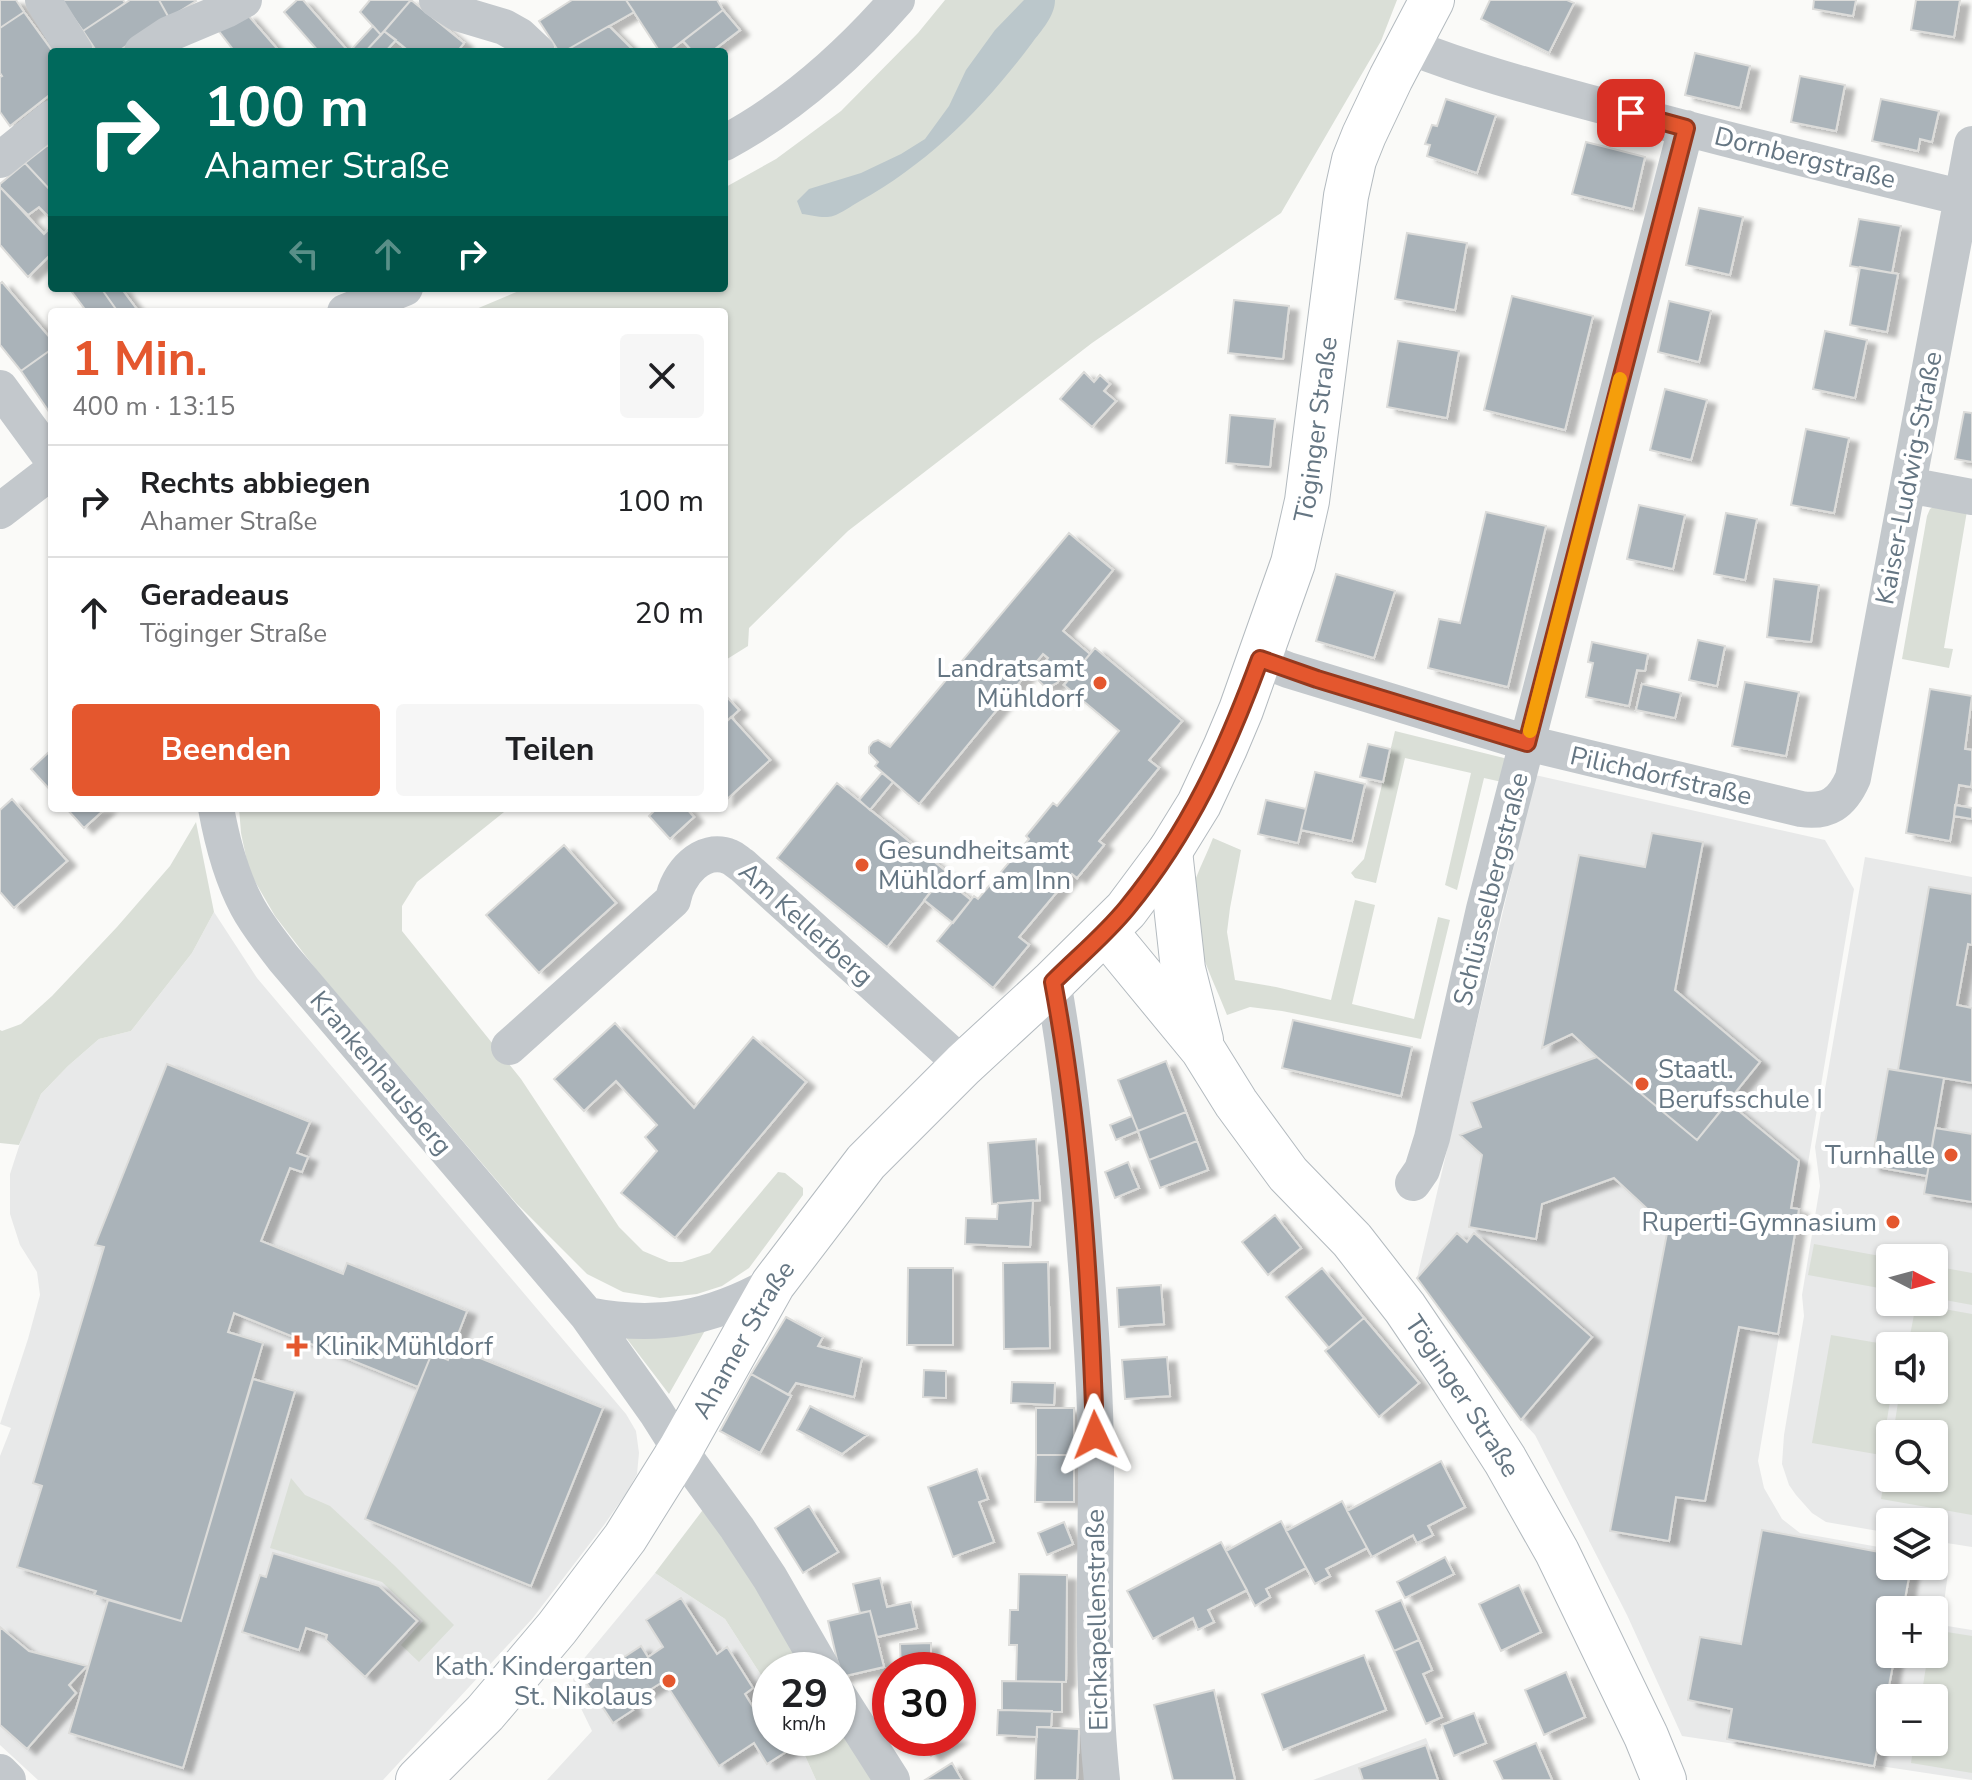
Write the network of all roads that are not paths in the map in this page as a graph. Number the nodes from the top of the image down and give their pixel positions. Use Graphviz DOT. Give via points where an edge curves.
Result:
graph roads {
  1 [pos="43,0"];
  2 [pos="244,0"];
  3 [pos="437,0"];
  4 [pos="897,0"];
  5 [pos="1432,0"];
  6 [pos="1408,46"];
  7 [pos="73,48"];
  8 [pos="148,48"];
  9 [pos="533,48"];
  10 [pos="48,121"];
  11 [pos="1686,128"];
  12 [pos="728,140"];
  13 [pos="1972,144"];
  14 [pos="0,160"];
  15 [pos="1967,198"];
  16 [pos="395,292"];
  17 [pos="355,308"];
  18 [pos="0,388"];
  19 [pos="48,454"];
  20 [pos="48,474"];
  21 [pos="1908,485"];
  22 [pos="1972,497"];
  23 [pos="0,511"];
  24 [pos="1260,659"];
  25 [pos="1527,743"];
  26 [pos="1833,804"];
  27 [pos="217,812"];
  28 [pos="1170,851"];
  29 [pos="1115,920"];
  30 [pos="1183,969"];
  31 [pos="1053,982"];
  32 [pos="509,1047"];
  33 [pos="1203,1050"];
  34 [pos="963,1065"];
  35 [pos="1413,1183"];
  36 [pos="773,1284"];
  37 [pos="587,1315"];
  38 [pos="680,1450"];
  39 [pos="813,1652"];
  40 [pos="856,1723"];
  41 [pos="0,1772"];
  42 [pos="8,1780"];
  43 [pos="418,1780"];
  44 [pos="892,1780"];
  45 [pos="1102,1780"];
  46 [pos="1664,1780"];
  1 -- 7 [label="street"];
  2 -- 8 [label="street"];
  3 -- 9 [label="street" via="457,13 504,27"];
  4 -- 12 [label="street" via="803,91"];
  5 -- 6 [label="street, Töginger Straße"];
  6 -- 11 [label="street, Dornbergstraße" via="1492,76"];
  6 -- 24 [label="street, Töginger Straße" via="1354,160 1307,501 1293,563"];
  10 -- 14 [label="street"];
  11 -- 15 [label="street, Dornbergstraße"];
  11 -- 25 [label="street, Schlüsselbergstraße"];
  13 -- 15 [label="street, Kaiser-Ludwig-Straße"];
  15 -- 21 [label="street, Kaiser-Ludwig-Straße"];
  16 -- 17 [label="street"];
  18 -- 19 [label="street"];
  20 -- 23 [label="street"];
  21 -- 22 [label="street"];
  21 -- 26 [label="street, Kaiser-Ludwig-Straße" via="1853,778"];
  24 -- 25 [label="street, Pilichdorfstraße"];
  24 -- 28 [label="street, Töginger Straße" via="1199,804"];
  25 -- 26 [label="street, Pilichdorfstraße" via="1801,809"];
  25 -- 35 [label="street, Schlüsselbergstraße" via="1432,1138"];
  27 -- 37 [label="street, Krankenhausberg" via="236,884 261,930"];
  28 -- 29 [label="street, Töginger Straße"];
  28 -- 30 [label="street, Töginger Straße"];
  29 -- 30 [label="street, Töginger Straße" via="1165,945"];
  29 -- 31 [label="street, Ahamer Straße"];
  29 -- 33 [label="street, Töginger Straße"];
  30 -- 33 [label="street, Töginger Straße"];
  31 -- 34 [label="street, Ahamer Straße"];
  31 -- 45 [label="street, Eichkapellenstraße" via="1074,1116 1092,1345"];
  32 -- 34 [label="street, Am Kellerberg" via="673,900 686,871 713,855 729,856 742,865"];
  33 -- 46 [label="street, Töginger Straße" via="1288,1174 1352,1240 1405,1308 1505,1460 1592,1621"];
  34 -- 36 [label="street, Ahamer Straße" via="866,1162"];
  36 -- 37 [label="street" via="727,1307 660,1322"];
  36 -- 38 [label="street, Ahamer Straße"];
  37 -- 38 [label="street, Krankenhausberg"];
  38 -- 39 [label="street, Krankenhausberg" via="770,1578"];
  38 -- 43 [label="street, Ahamer Straße" via="625,1538 557,1628 485,1713"];
  40 -- 44 [label="street"];
  41 -- 42 [label="street"];
}
